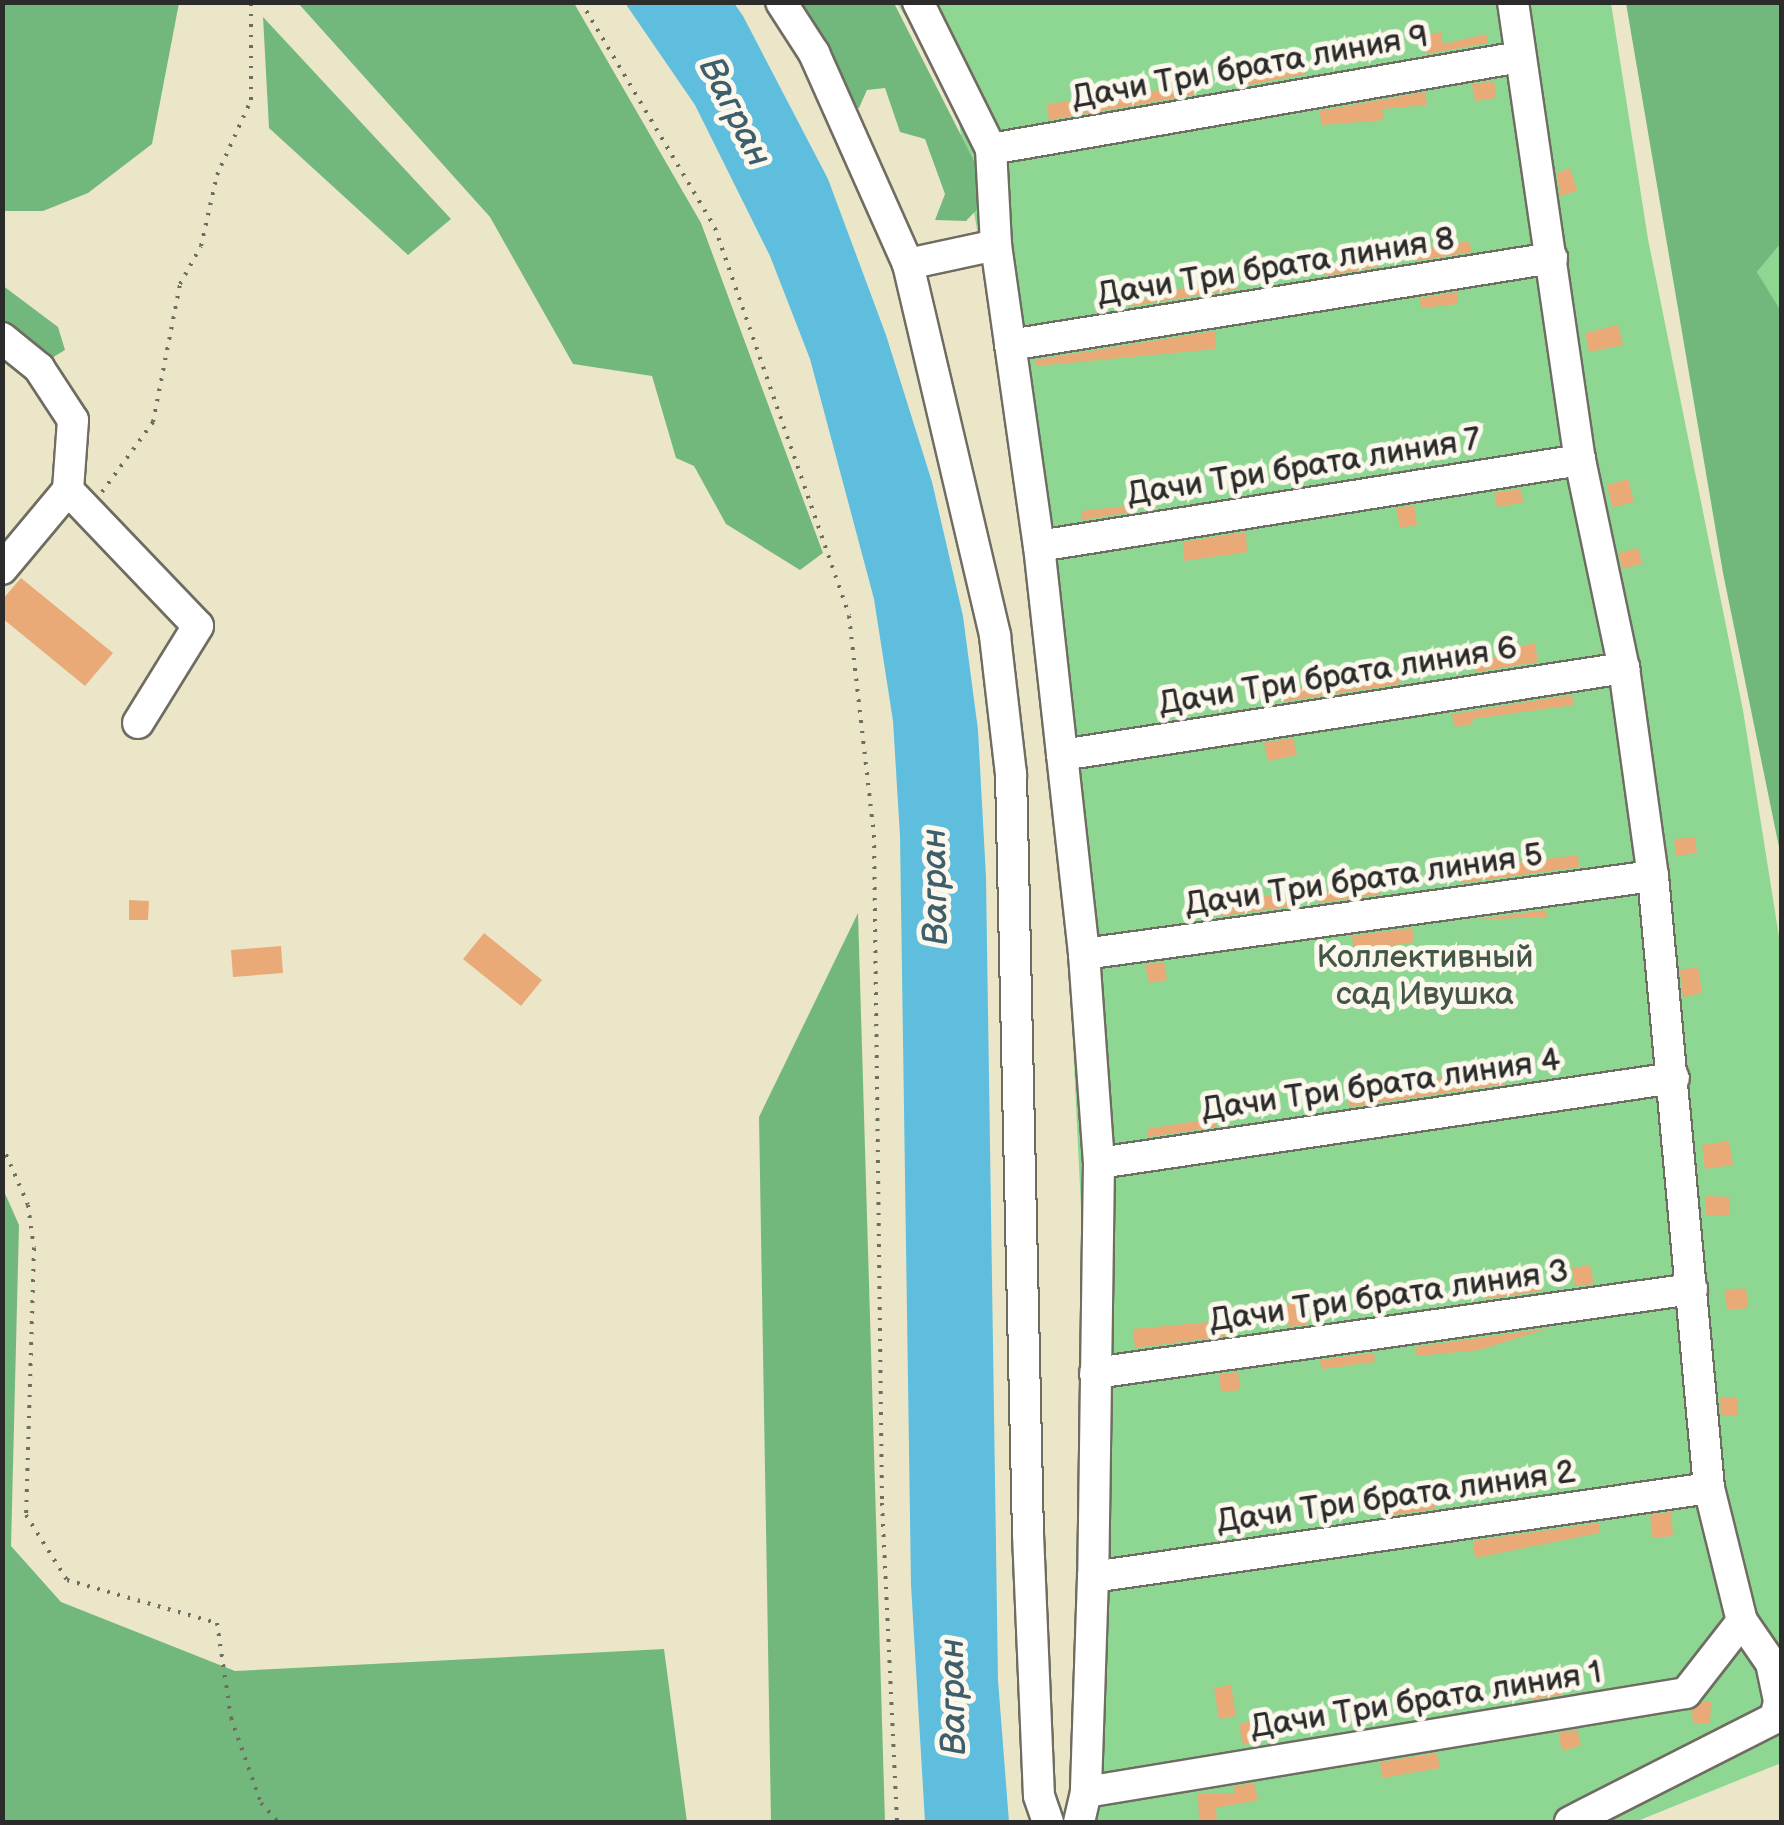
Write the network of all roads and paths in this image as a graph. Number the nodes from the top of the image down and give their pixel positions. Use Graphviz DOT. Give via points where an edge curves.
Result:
graph roads {
  1 [pos="252,2"];
  2 [pos="581,2"];
  3 [pos="781,2"];
  4 [pos="918,2"];
  5 [pos="1513,2"];
  6 [pos="1520,57"];
  7 [pos="991,149"];
  8 [pos="996,246"];
  9 [pos="1552,258"];
  10 [pos="908,264"];
  11 [pos="2,338"];
  12 [pos="1010,346"];
  13 [pos="1580,460"];
  14 [pos="68,490"];
  15 [pos="1039,546"];
  16 [pos="2,568"];
  17 [pos="1624,668"];
  18 [pos="138,723"];
  19 [pos="1062,756"];
  20 [pos="1653,876"];
  21 [pos="1084,954"];
  22 [pos="1674,1078"];
  23 [pos="2,1145"];
  24 [pos="1099,1163"];
  25 [pos="1692,1290"];
  26 [pos="1096,1374"];
  27 [pos="1708,1488"];
  28 [pos="1093,1577"];
  29 [pos="1742,1621"];
  30 [pos="1086,1792"];
  31 [pos="278,1822"];
  32 [pos="897,1822"];
  33 [pos="1048,1822"];
  34 [pos="1079,1822"];
  35 [pos="1570,1822"];
  1 -- 14 [label="path" via="251,100 217,175 202,246 180,284 153,422 100,495"];
  2 -- 32 [label="path" via="714,228 849,616 874,835 882,1503"];
  3 -- 10 [label="street" via="814,53"];
  4 -- 7 [label="street"];
  5 -- 6 [label="street"];
  6 -- 7 [label="street, Дачи Три брата линия 9"];
  6 -- 9 [label="street"];
  7 -- 8 [label="street"];
  8 -- 10 [label="street"];
  8 -- 12 [label="street"];
  9 -- 12 [label="street, Дачи Три брата линия 8"];
  9 -- 13 [label="street"];
  10 -- 33 [label="street" via="996,636 1011,774 1028,1534 1039,1796"];
  11 -- 14 [label="street" via="39,368 73,420"];
  12 -- 15 [label="street"];
  13 -- 15 [label="street, Дачи Три брата линия 7"];
  13 -- 17 [label="street"];
  14 -- 16 [label="street"];
  14 -- 18 [label="street" via="198,626"];
  15 -- 19 [label="street"];
  17 -- 19 [label="street, Дачи Три брата линия 6"];
  17 -- 20 [label="street"];
  19 -- 21 [label="street"];
  20 -- 21 [label="street, Дачи Три брата линия 5"];
  20 -- 22 [label="street"];
  21 -- 24 [label="street"];
  22 -- 24 [label="street, Дачи Три брата линия 4"];
  22 -- 25 [label="street"];
  23 -- 31 [label="path" via="28,1205 34,1248 26,1515 67,1580 217,1623 232,1718 262,1803"];
  24 -- 26 [label="street"];
  25 -- 26 [label="street, Дачи Три брата линия 3"];
  25 -- 27 [label="street"];
  26 -- 28 [label="street"];
  27 -- 28 [label="street, Дачи Три брата линия 2"];
  27 -- 29 [label="street"];
  28 -- 30 [label="street"];
  29 -- 30 [label="street, Дачи Три брата линия 1" via="1686,1693"];
  29 -- 35 [label="street" via="1770,1662 1775,1718"];
  30 -- 34 [label="street"];
}
